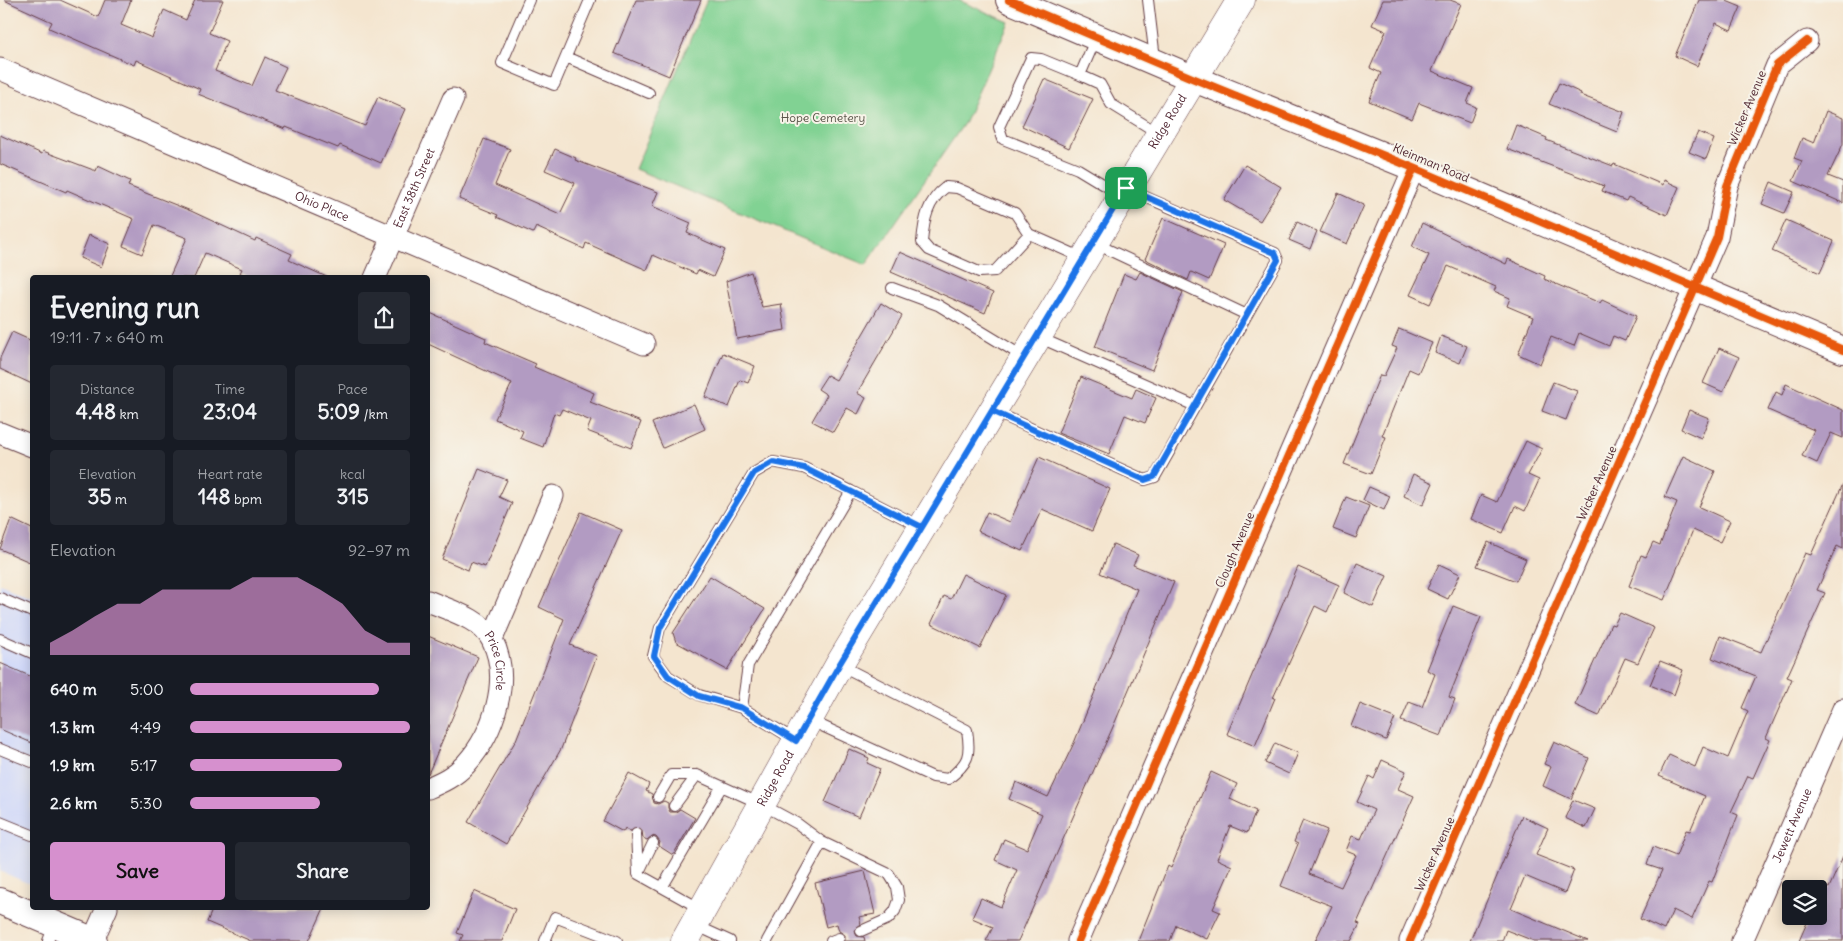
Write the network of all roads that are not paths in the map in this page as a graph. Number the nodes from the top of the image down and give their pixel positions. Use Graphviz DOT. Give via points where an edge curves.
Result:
graph roads {
  1 [pos="529,0"];
  2 [pos="590,0"];
  3 [pos="1148,0"];
  4 [pos="1241,0"];
  5 [pos="1019,2"];
  6 [pos="1096,37"];
  7 [pos="1807,41"];
  8 [pos="566,57"];
  9 [pos="1155,62"];
  10 [pos="0,69"];
  11 [pos="1080,75"];
  12 [pos="1192,78"];
  13 [pos="649,93"];
  14 [pos="454,98"];
  15 [pos="1159,134"];
  16 [pos="1414,168"];
  17 [pos="1124,192"];
  18 [pos="1029,234"];
  19 [pos="393,237"];
  20 [pos="1088,250"];
  21 [pos="376,275"];
  22 [pos="1695,286"];
  23 [pos="892,288"];
  24 [pos="1247,315"];
  25 [pos="644,344"];
  26 [pos="1031,347"];
  27 [pos="1843,350"];
  28 [pos="1195,406"];
  29 [pos="992,411"];
  30 [pos="0,433"];
  31 [pos="30,445"];
  32 [pos="852,491"];
  33 [pos="553,496"];
  34 [pos="922,527"];
  35 [pos="0,598"];
  36 [pos="430,603"];
  37 [pos="30,611"];
  38 [pos="492,639"];
  39 [pos="0,640"];
  40 [pos="30,652"];
  41 [pos="839,665"];
  42 [pos="742,708"];
  43 [pos="1843,708"];
  44 [pos="802,730"];
  45 [pos="0,749"];
  46 [pos="30,761"];
  47 [pos="697,775"];
  48 [pos="722,786"];
  49 [pos="430,787"];
  50 [pos="658,797"];
  51 [pos="761,804"];
  52 [pos="674,806"];
  53 [pos="0,822"];
  54 [pos="30,834"];
  55 [pos="636,834"];
  56 [pos="822,842"];
  57 [pos="653,843"];
  58 [pos="638,874"];
  59 [pos="663,886"];
  60 [pos="0,901"];
  61 [pos="105,910"];
  62 [pos="694,925"];
  63 [pos="861,931"];
  64 [pos="51,933"];
  65 [pos="612,940"];
  66 [pos="93,941"];
  67 [pos="545,941"];
  68 [pos="730,941"];
  69 [pos="767,941"];
  70 [pos="1078,941"];
  71 [pos="1410,941"];
  72 [pos="1742,941"];
  1 -- 8 [label="lane" via="502,63 554,85"];
  2 -- 8 [label="lane"];
  3 -- 9 [label="lane"];
  4 -- 12 [label="main road, Ridge Road"];
  5 -- 6 [label="street, Kleinman Road"];
  6 -- 9 [label="street, Kleinman Road"];
  6 -- 11 [label="lane"];
  7 -- 22 [label="street, Wicker Avenue" via="1777,65 1727,186 1717,237"];
  8 -- 13 [label="lane"];
  9 -- 12 [label="street, Kleinman Road"];
  10 -- 19 [label="street, Ohio Place"];
  11 -- 15 [label="lane" via="1100,84 1111,104"];
  11 -- 17 [label="lane" via="1041,58 1031,58 999,127 1003,139 1078,168"];
  12 -- 15 [label="main road, Ridge Road"];
  12 -- 16 [label="street, Kleinman Road"];
  14 -- 19 [label="street, East 38th Street"];
  15 -- 17 [label="main road, Ridge Road"];
  16 -- 22 [label="street, Kleinman Road"];
  16 -- 70 [label="street, Clough Avenue"];
  17 -- 20 [label="main road, Ridge Road"];
  17 -- 24 [label="lane" via="1275,253 1278,260"];
  18 -- 18 [label="lane" via="1015,213 957,188 946,187 929,206 922,242 928,250 987,272 995,271"];
  18 -- 20 [label="lane"];
  19 -- 21 [label="street, East 38th Street"];
  19 -- 25 [label="street, Ohio Place"];
  20 -- 24 [label="lane"];
  20 -- 26 [label="main road, Ridge Road"];
  22 -- 27 [label="street, Kleinman Road"];
  22 -- 71 [label="street, Wicker Avenue"];
  23 -- 26 [label="lane"];
  24 -- 28 [label="lane"];
  26 -- 28 [label="lane"];
  26 -- 29 [label="main road, Ridge Road"];
  28 -- 29 [label="lane" via="1154,477 1145,480"];
  29 -- 34 [label="main road, Ridge Road"];
  30 -- 31 [label="street"];
  32 -- 34 [label="lane"];
  32 -- 42 [label="lane" via="748,665"];
  32 -- 42 [label="lane" via="804,468 773,462 754,473 660,628 654,656 668,676 699,696"];
  33 -- 38 [label="street"];
  34 -- 41 [label="main road, Ridge Road"];
  35 -- 37 [label="lane"];
  36 -- 38 [label="street, Price Circle" via="478,623"];
  38 -- 49 [label="street, Price Circle" via="500,664 493,721 466,764 450,778"];
  39 -- 40 [label="lane"];
  41 -- 44 [label="main road, Ridge Road"];
  41 -- 44 [label="lane" via="967,730 970,750 963,767 948,779 933,777"];
  42 -- 44 [label="lane"];
  43 -- 72 [label="street, Jewett Avenue"];
  44 -- 51 [label="main road, Ridge Road"];
  45 -- 46 [label="lane"];
  47 -- 48 [label="lane"];
  47 -- 50 [label="lane" via="671,775"];
  47 -- 52 [label="lane"];
  48 -- 51 [label="lane"];
  48 -- 59 [label="lane"];
  51 -- 56 [label="lane" via="798,824"];
  51 -- 62 [label="main road, Ridge Road"];
  53 -- 54 [label="lane"];
  55 -- 58 [label="lane"];
  56 -- 63 [label="lane" via="889,874 897,887 899,900 895,911 888,919"];
  56 -- 69 [label="lane"];
  57 -- 58 [label="lane"];
  58 -- 59 [label="lane"];
  59 -- 62 [label="lane"];
  60 -- 64 [label="street"];
  61 -- 66 [label="street"];
  62 -- 68 [label="lane"];
  64 -- 66 [label="street"];
  65 -- 67 [label="lane" via="555,916"];
}
